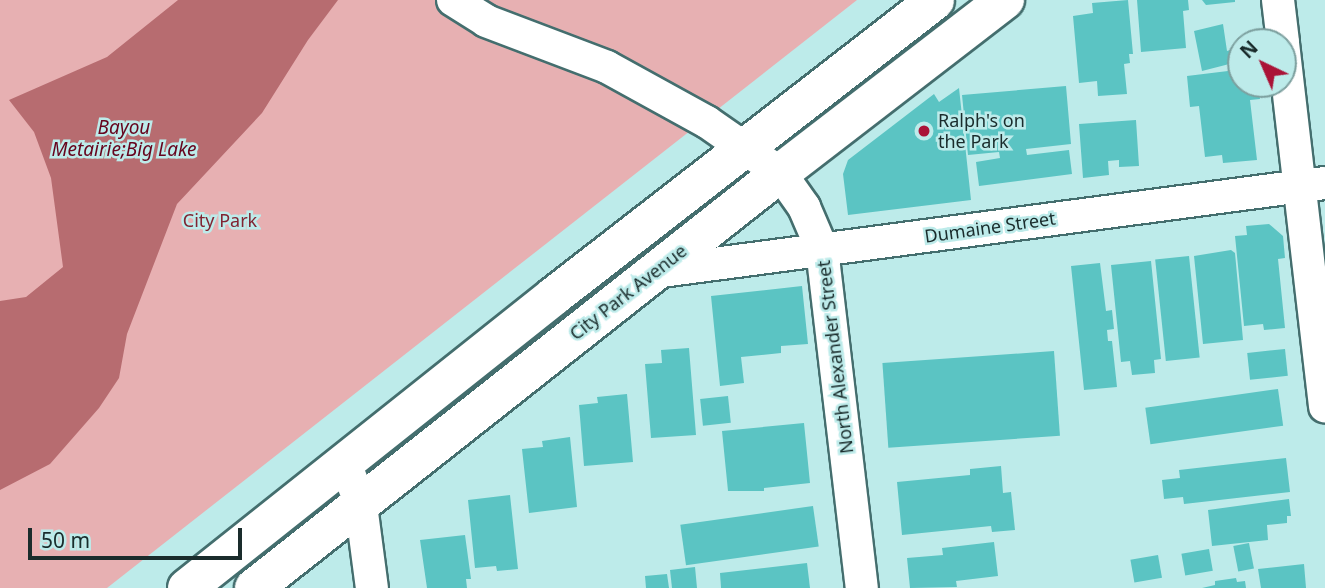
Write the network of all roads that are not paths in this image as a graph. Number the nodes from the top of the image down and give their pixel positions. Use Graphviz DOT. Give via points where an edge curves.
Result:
graph roads {
  1 [pos="453,0"];
  2 [pos="935,0"];
  3 [pos="1005,0"];
  4 [pos="1278,0"];
  5 [pos="1281,28"];
  6 [pos="1294,98"];
  7 [pos="747,148"];
  8 [pos="780,173"];
  9 [pos="1312,184"];
  10 [pos="822,249"];
  11 [pos="654,272"];
  12 [pos="1325,408"];
  13 [pos="345,463"];
  14 [pos="361,505"];
  15 [pos="187,588"];
  16 [pos="254,588"];
  17 [pos="372,588"];
  18 [pos="862,588"];
  1 -- 7 [label="street, North Alexander Street" via="486,22 607,67"];
  2 -- 7 [label="main road"];
  3 -- 8 [label="main road, City Park Avenue"];
  4 -- 5 [label="street"];
  6 -- 9 [label="street"];
  7 -- 8 [label="street, North Alexander Street"];
  7 -- 13 [label="main road"];
  8 -- 10 [label="street, North Alexander Street" via="803,207"];
  8 -- 11 [label="main road, City Park Avenue"];
  9 -- 10 [label="street, Dumaine Street"];
  9 -- 12 [label="street"];
  10 -- 11 [label="street, Dumaine Street"];
  10 -- 18 [label="street, North Alexander Street"];
  11 -- 14 [label="main road, City Park Avenue"];
  13 -- 14 [label="street"];
  13 -- 15 [label="main road"];
  14 -- 16 [label="main road, City Park Avenue"];
  14 -- 17 [label="street"];
}
